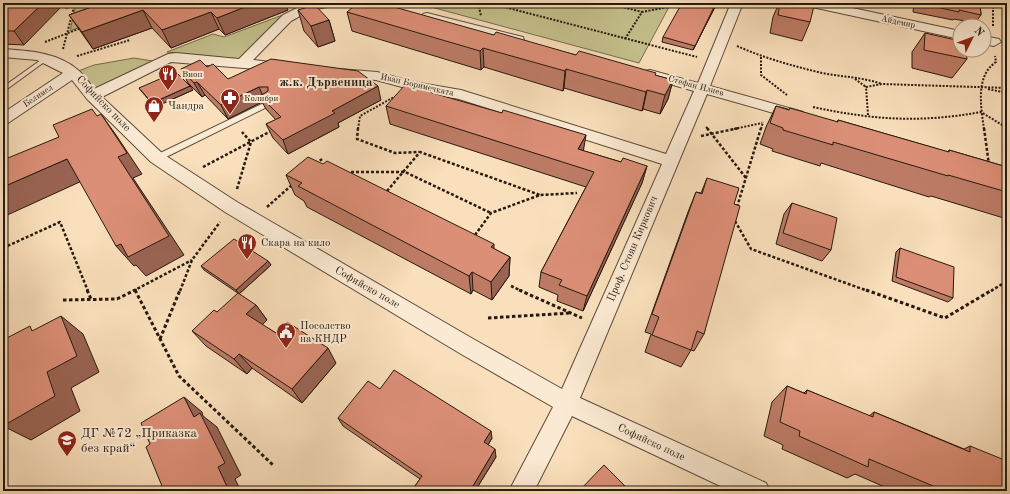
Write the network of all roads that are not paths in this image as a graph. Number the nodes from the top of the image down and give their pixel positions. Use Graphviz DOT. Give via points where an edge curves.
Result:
graph roads {
  1 [pos="328,3"];
  2 [pos="737,3"];
  3 [pos="812,3"];
  4 [pos="416,14"];
  5 [pos="952,33"];
  6 [pos="530,43"];
  7 [pos="3,53"];
  8 [pos="51,61"];
  9 [pos="243,63"];
  10 [pos="297,69"];
  11 [pos="635,70"];
  12 [pos="328,72"];
  13 [pos="73,73"];
  14 [pos="702,87"];
  15 [pos="3,90"];
  16 [pos="92,96"];
  17 [pos="269,104"];
  18 [pos="808,112"];
  19 [pos="3,120"];
  20 [pos="157,158"];
  21 [pos="670,161"];
  22 [pos="567,403"];
  23 [pos="521,491"];
  24 [pos="758,491"];
  1 -- 9 [label="street" via="306,7 287,18"];
  2 -- 14 [label="street, Проф. Стоян Киркович"];
  3 -- 5 [label="street, Айдемир"];
  4 -- 6 [label="street"];
  7 -- 8 [label="street, Софийско поле" via="39,56"];
  8 -- 13 [label="street, Софийско поле"];
  8 -- 15 [label="lane"];
  9 -- 10 [label="street"];
  9 -- 16 [label="street" via="168,58"];
  11 -- 14 [label="street, Стефан Илиев"];
  12 -- 21 [label="street, Иван Боримечката" via="377,76 461,95"];
  13 -- 16 [label="street, Софийско поле"];
  13 -- 19 [label="street, Белимел"];
  14 -- 18 [label="street, Стефан Илиев" via="769,106"];
  14 -- 21 [label="street, Проф. Стоян Киркович"];
  16 -- 20 [label="street, Софийско поле"];
  17 -- 20 [label="lane"];
  20 -- 22 [label="street, Софийско поле" via="231,207"];
  21 -- 22 [label="street, Проф. Стоян Киркович"];
  22 -- 23 [label="street, Проф. Стоян Киркович"];
  22 -- 24 [label="street, Софийско поле"];
}
